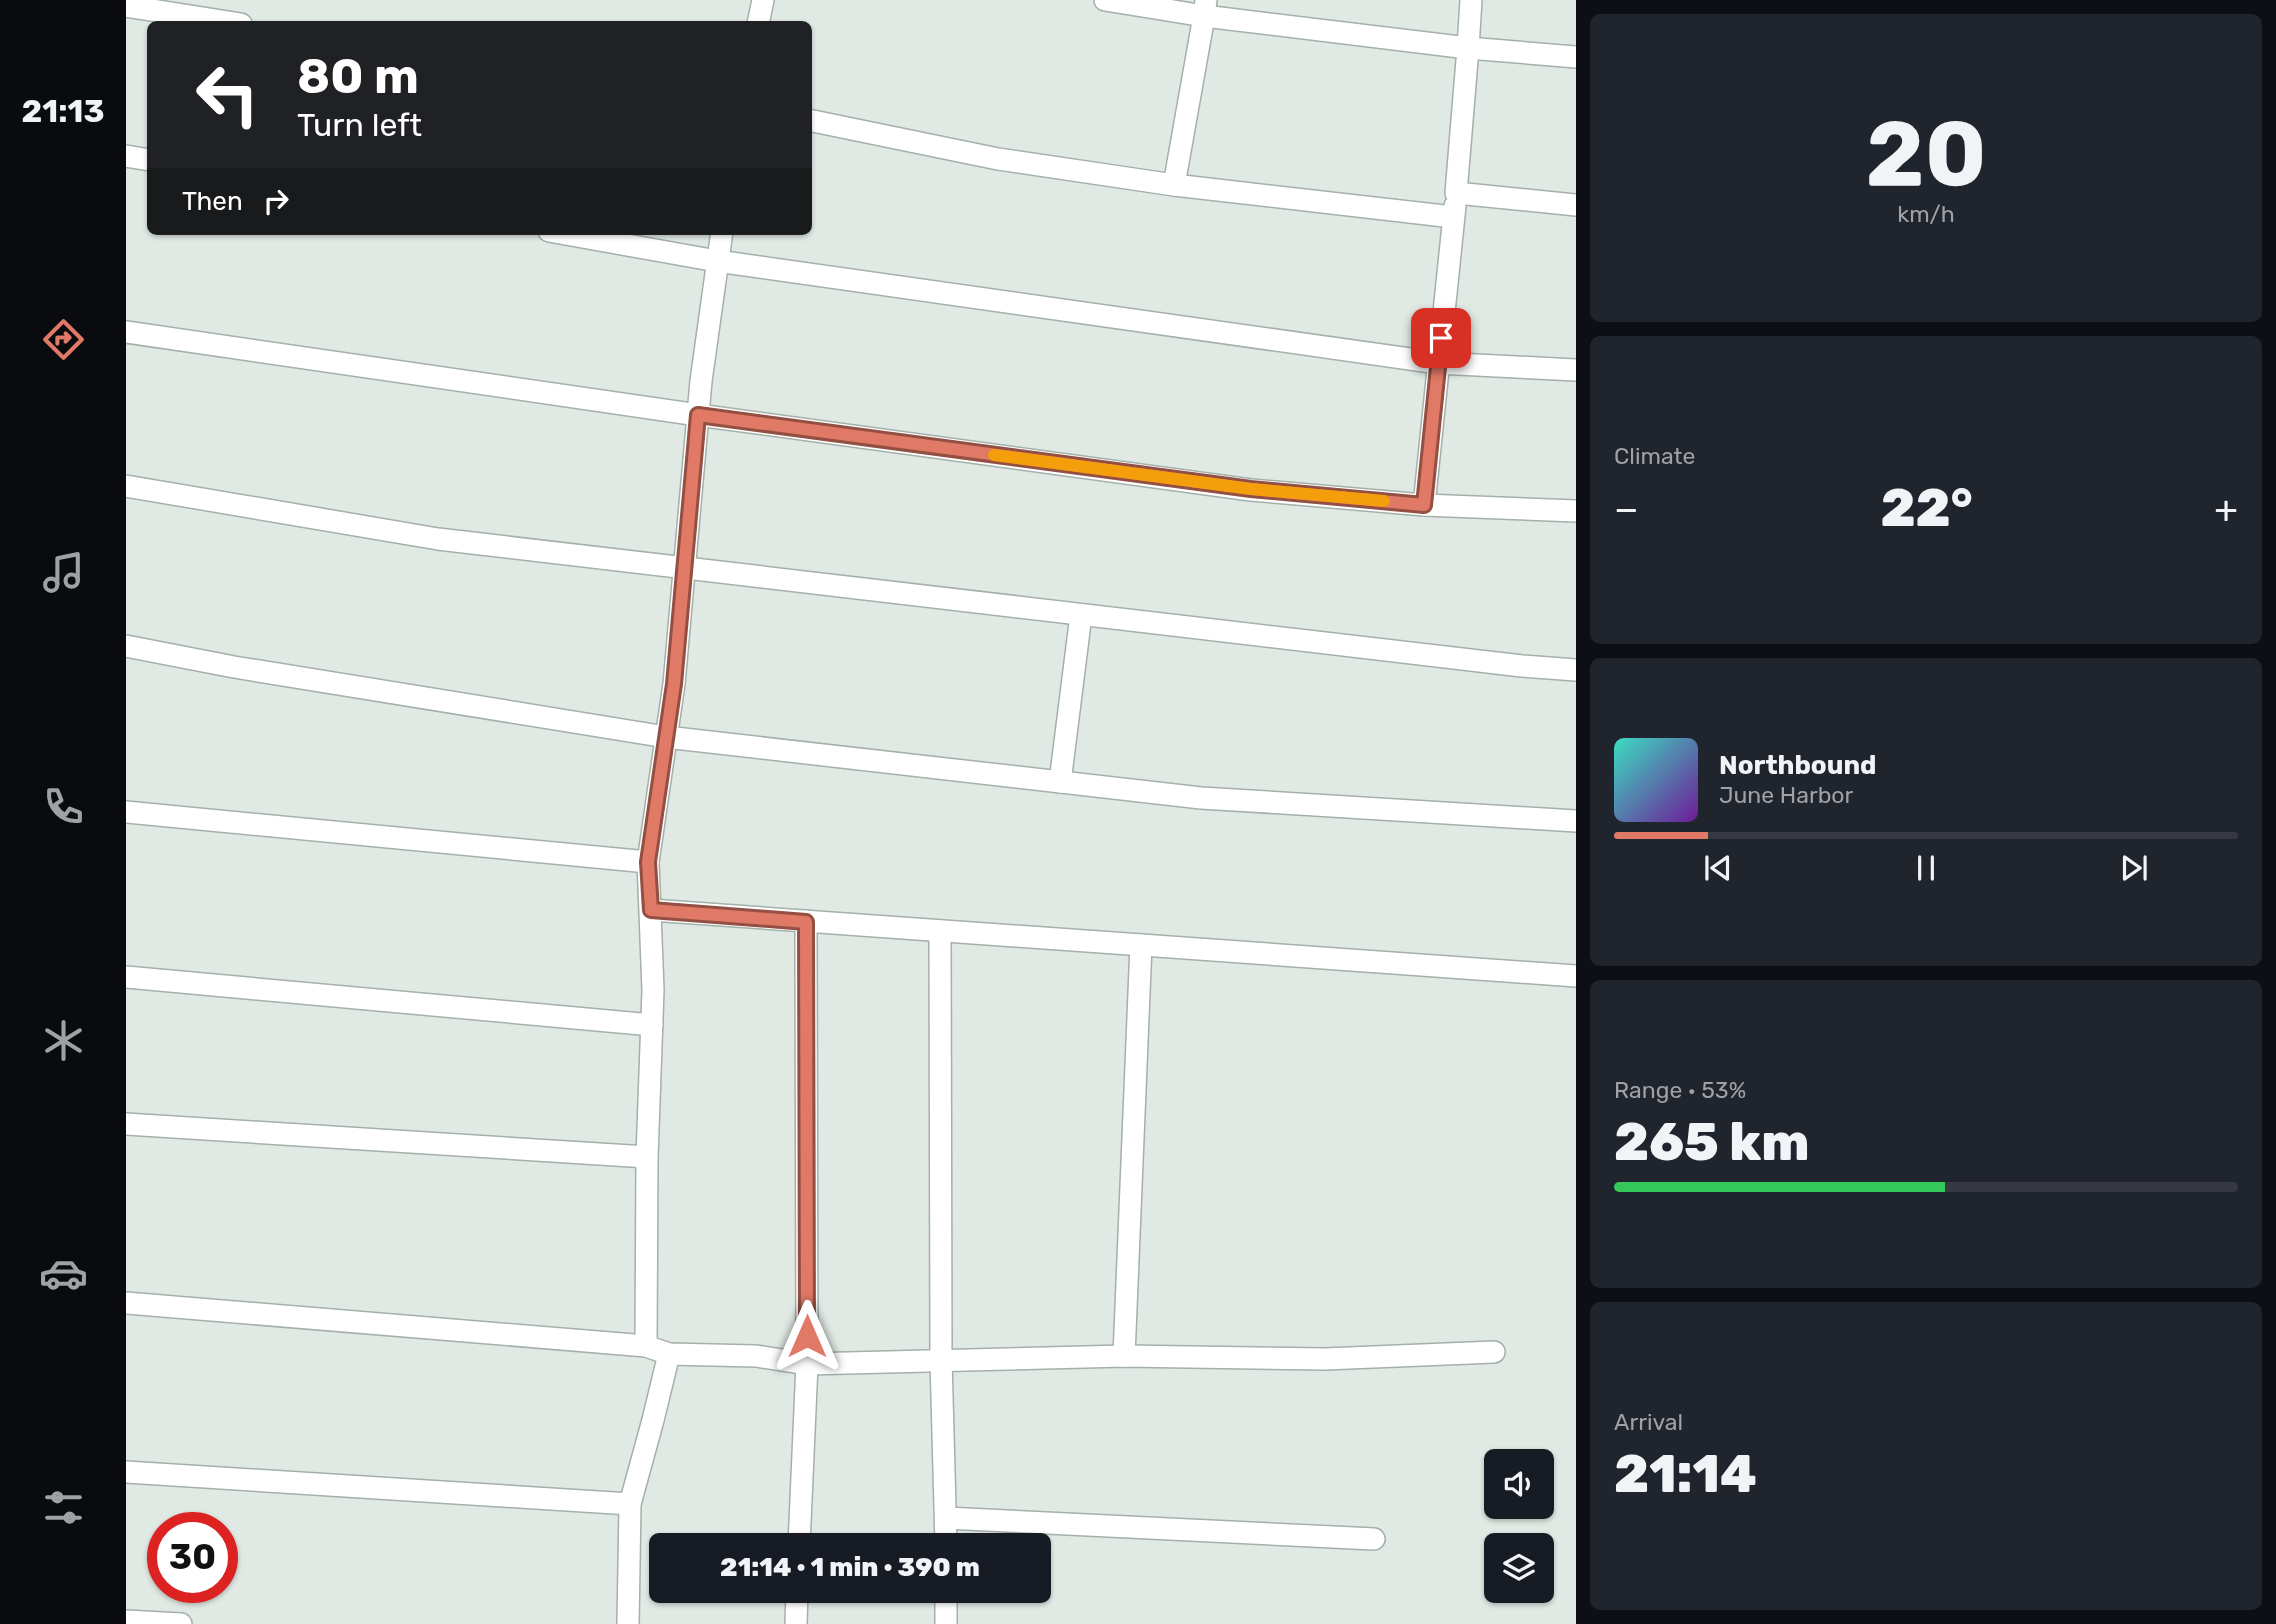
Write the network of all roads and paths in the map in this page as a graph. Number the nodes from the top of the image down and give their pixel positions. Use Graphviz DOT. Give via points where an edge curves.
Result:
graph roads {
  1 [pos="762,0"];
  2 [pos="1105,0"];
  3 [pos="1471,0"];
  4 [pos="126,6"];
  5 [pos="1205,8"];
  6 [pos="222,21"];
  7 [pos="758,21"];
  8 [pos="1468,48"];
  9 [pos="1576,57"];
  10 [pos="812,121"];
  11 [pos="126,156"];
  12 [pos="147,160"];
  13 [pos="1174,185"];
  14 [pos="1456,193"];
  15 [pos="1576,205"];
  16 [pos="1454,217"];
  17 [pos="572,235"];
  18 [pos="721,235"];
  19 [pos="718,261"];
  20 [pos="126,332"];
  21 [pos="1438,363"];
  22 [pos="1576,370"];
  23 [pos="698,415"];
  24 [pos="126,486"];
  25 [pos="1424,505"];
  26 [pos="1576,511"];
  27 [pos="685,569"];
  28 [pos="1081,615"];
  29 [pos="126,646"];
  30 [pos="1576,670"];
  31 [pos="666,737"];
  32 [pos="1060,782"];
  33 [pos="126,812"];
  34 [pos="1576,821"];
  35 [pos="648,862"];
  36 [pos="651,910"];
  37 [pos="806,922"];
  38 [pos="940,931"];
  39 [pos="1141,945"];
  40 [pos="1576,976"];
  41 [pos="126,977"];
  42 [pos="652,1026"];
  43 [pos="126,1124"];
  44 [pos="647,1157"];
  45 [pos="126,1303"];
  46 [pos="646,1346"];
  47 [pos="1494,1352"];
  48 [pos="668,1354"];
  49 [pos="1124,1356"];
  50 [pos="941,1359"];
  51 [pos="807,1364"];
  52 [pos="126,1472"];
  53 [pos="629,1504"];
  54 [pos="946,1518"];
  55 [pos="800,1533"];
  56 [pos="946,1533"];
  57 [pos="1374,1539"];
  58 [pos="797,1603"];
  59 [pos="946,1603"];
  60 [pos="126,1621"];
  61 [pos="181,1624"];
  62 [pos="628,1624"];
  63 [pos="796,1624"];
  64 [pos="946,1624"];
  1 -- 7 [label="street"];
  2 -- 5 [label="street"];
  3 -- 8 [label="street"];
  4 -- 6 [label="street"];
  5 -- 8 [label="street"];
  5 -- 13 [label="street"];
  8 -- 9 [label="street"];
  8 -- 14 [label="street"];
  10 -- 13 [label="street" via="998,159"];
  11 -- 12 [label="street"];
  13 -- 16 [label="street"];
  14 -- 15 [label="street"];
  14 -- 16 [label="street"];
  16 -- 21 [label="street"];
  17 -- 19 [label="street"];
  18 -- 19 [label="street"];
  19 -- 21 [label="street"];
  19 -- 23 [label="street"];
  20 -- 23 [label="street"];
  21 -- 22 [label="street"];
  21 -- 25 [label="street"];
  23 -- 25 [label="street" via="1251,489"];
  23 -- 27 [label="street"];
  24 -- 27 [label="street" via="438,538"];
  25 -- 26 [label="street"];
  27 -- 28 [label="street"];
  27 -- 31 [label="street"];
  28 -- 30 [label="street"];
  28 -- 32 [label="street"];
  29 -- 31 [label="street"];
  31 -- 32 [label="street"];
  31 -- 35 [label="street"];
  32 -- 34 [label="street" via="1270,804"];
  33 -- 35 [label="street"];
  35 -- 36 [label="street"];
  36 -- 37 [label="street"];
  36 -- 42 [label="street"];
  37 -- 38 [label="street"];
  37 -- 51 [label="street"];
  38 -- 39 [label="street"];
  38 -- 50 [label="street"];
  39 -- 40 [label="street"];
  39 -- 49 [label="street"];
  41 -- 42 [label="street"];
  42 -- 44 [label="street"];
  43 -- 44 [label="street"];
  44 -- 46 [label="street"];
  45 -- 46 [label="street"];
  46 -- 48 [label="street"];
  47 -- 49 [label="street" via="1325,1359"];
  48 -- 51 [label="street" via="756,1356"];
  48 -- 53 [label="street"];
  49 -- 50 [label="street"];
  50 -- 51 [label="street"];
  50 -- 54 [label="street"];
  51 -- 55 [label="street"];
  52 -- 53 [label="street"];
  53 -- 62 [label="street"];
  54 -- 56 [label="street"];
  54 -- 57 [label="street"];
  58 -- 63 [label="street"];
  59 -- 64 [label="street"];
  60 -- 61 [label="street"];
}
